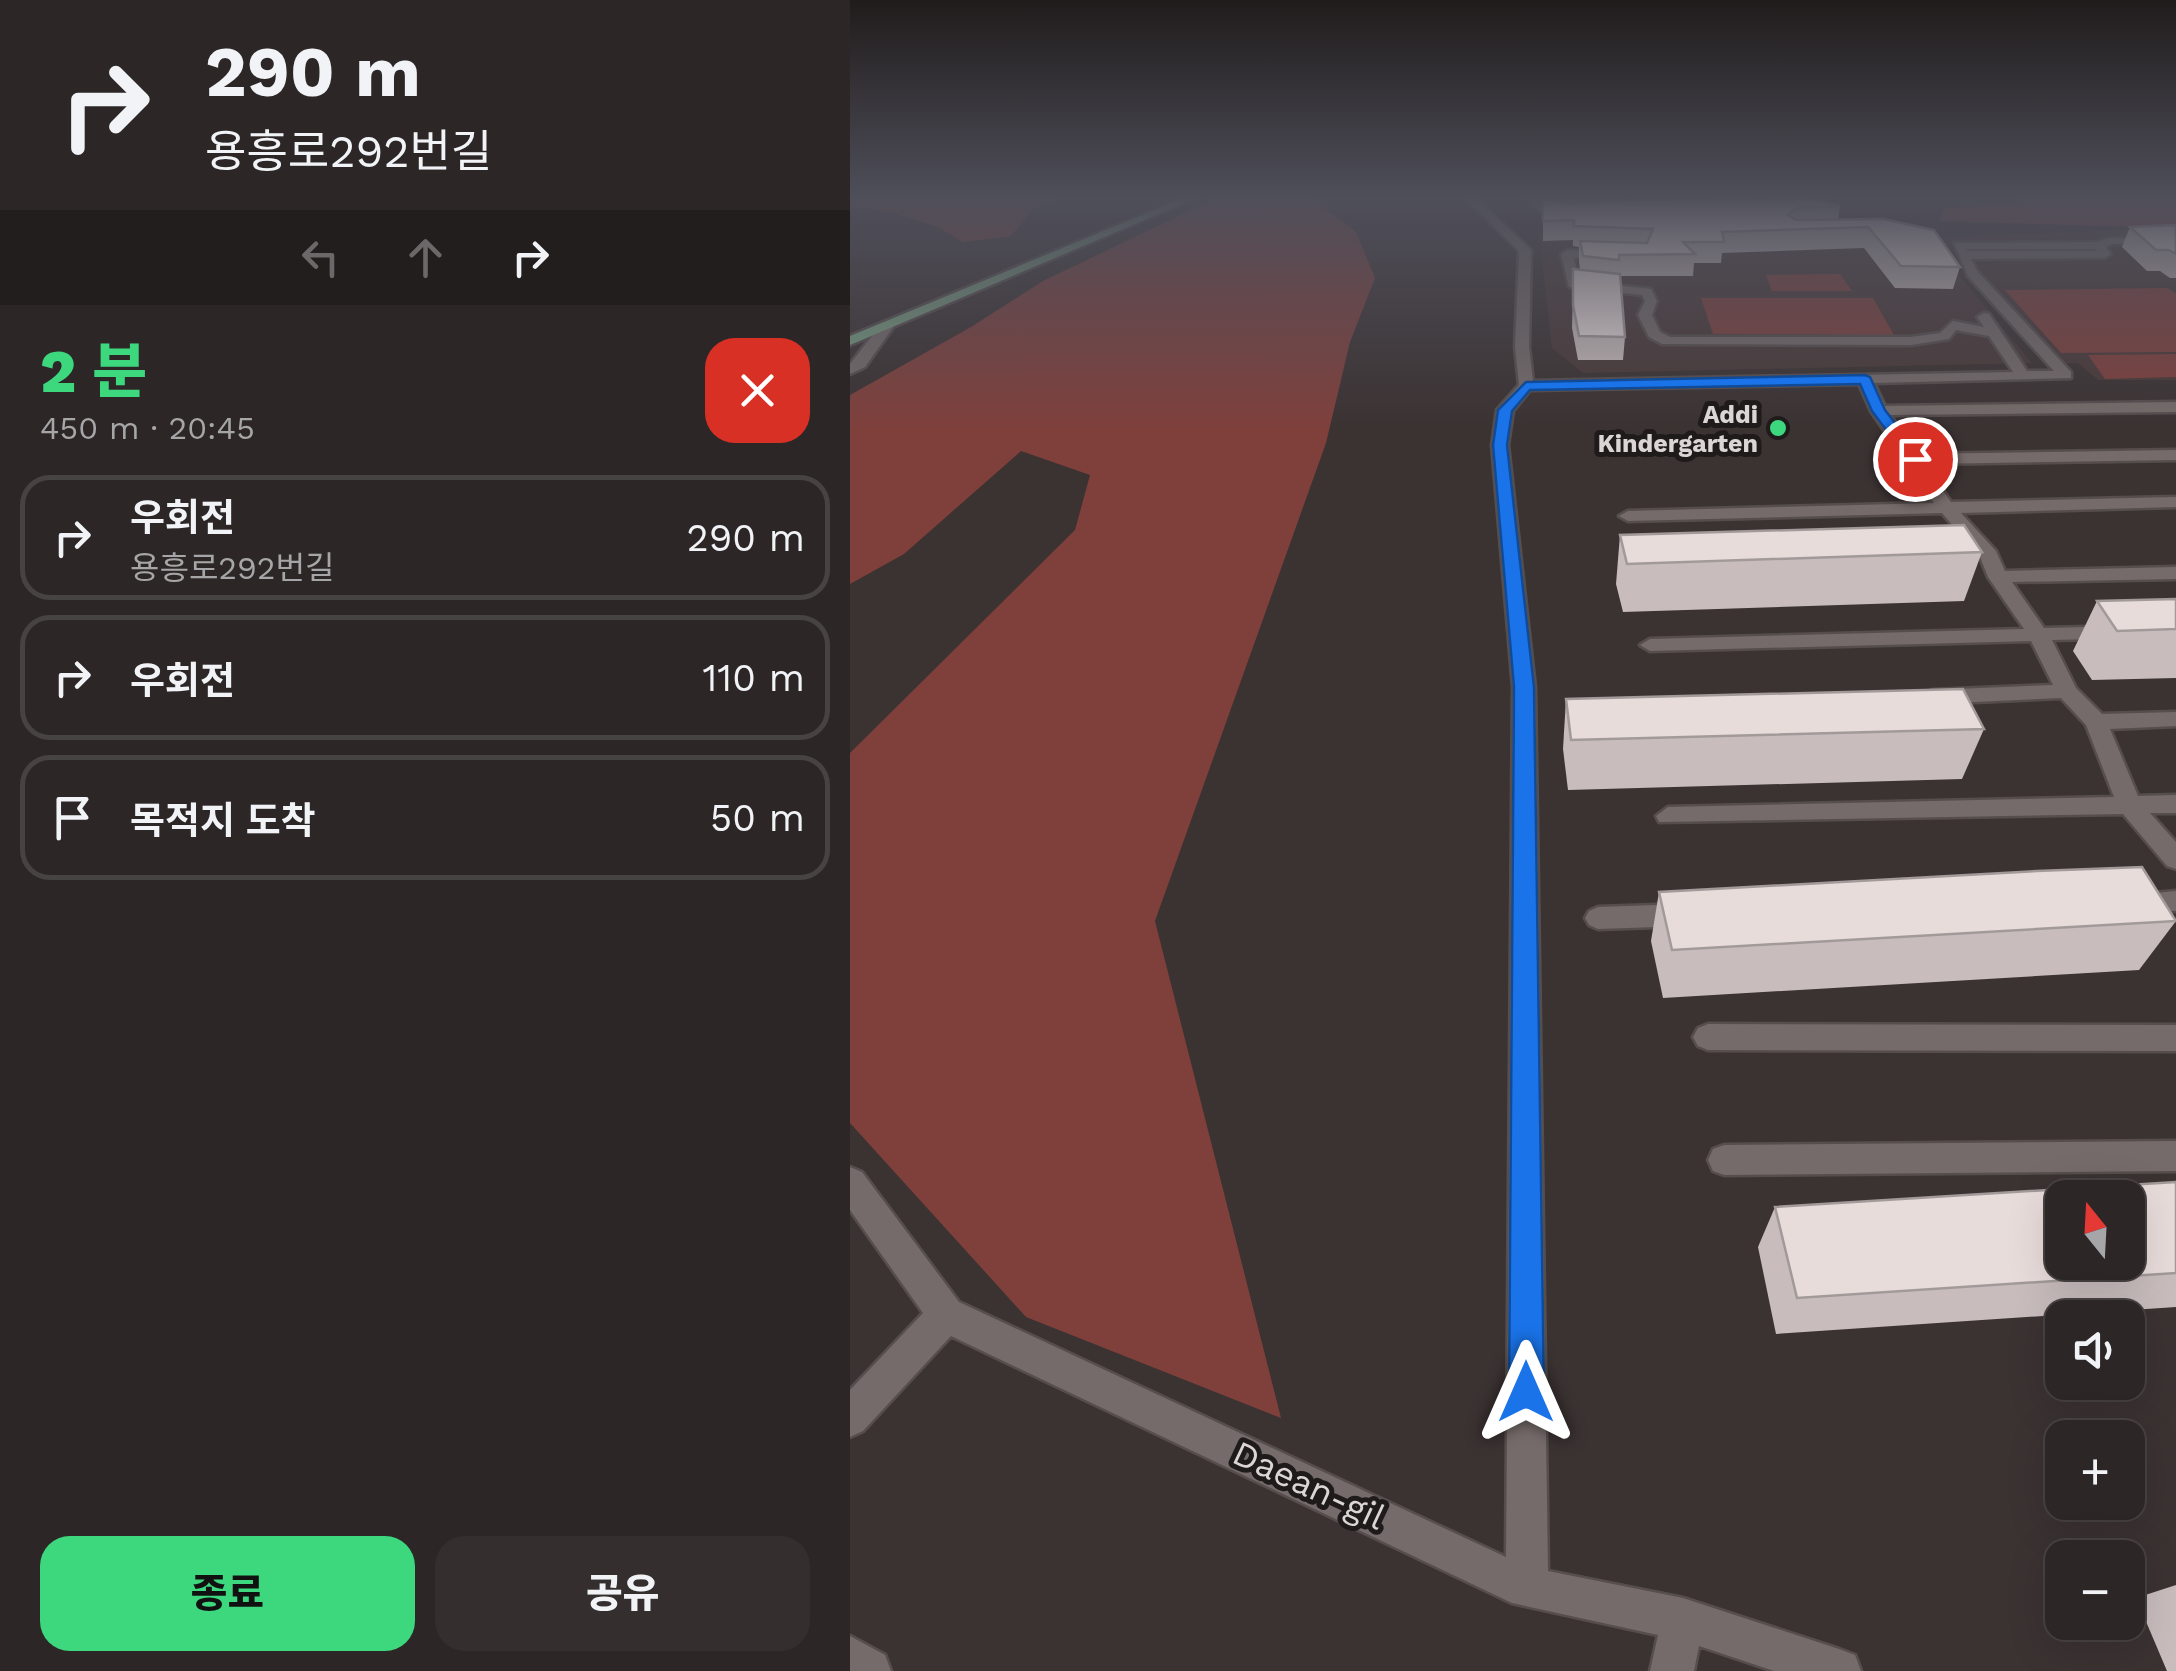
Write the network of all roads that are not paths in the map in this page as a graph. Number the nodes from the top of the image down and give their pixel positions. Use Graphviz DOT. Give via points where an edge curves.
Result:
graph roads {
  1 [pos="1011,274"];
  2 [pos="1524,274"];
  3 [pos="1571,274"];
  4 [pos="1955,274"];
  5 [pos="1974,274"];
  6 [pos="887,326"];
  7 [pos="1991,332"];
  8 [pos="850,341"];
  9 [pos="850,370"];
  10 [pos="2022,376"];
  11 [pos="1865,380"];
  12 [pos="1526,386"];
  13 [pos="2176,407"];
  14 [pos="1879,411"];
  15 [pos="2176,455"];
  16 [pos="1915,459"];
  17 [pos="2176,502"];
  18 [pos="1945,506"];
  19 [pos="1628,516"];
  20 [pos="2176,573"];
  21 [pos="1998,577"];
  22 [pos="2176,631"];
  23 [pos="2038,634"];
  24 [pos="1650,644"];
  25 [pos="2067,691"];
  26 [pos="1912,697"];
  27 [pos="2176,719"];
  28 [pos="2096,722"];
  29 [pos="2176,804"];
  30 [pos="2130,806"];
  31 [pos="1668,816"];
  32 [pos="2176,859"];
  33 [pos="2176,902"];
  34 [pos="2096,904"];
  35 [pos="1717,914"];
  36 [pos="1598,918"];
  37 [pos="1708,1037"];
  38 [pos="2176,1038"];
  39 [pos="2176,1156"];
  40 [pos="1724,1160"];
  41 [pos="850,1183"];
  42 [pos="946,1315"];
  43 [pos="850,1418"];
  44 [pos="1527,1588"];
  45 [pos="1683,1620"];
  46 [pos="850,1658"];
  47 [pos="869,1671"];
  48 [pos="1672,1671"];
  49 [pos="1838,1671"];
  1 -- 6 [label="main road"];
  2 -- 12 [label="street"];
  3 -- 7 [label="street" via="1573,284 1647,292 1645,315 1654,334 1667,341 1911,341 1944,336 1953,325"];
  4 -- 7 [label="street"];
  5 -- 10 [label="street" via="2066,375"];
  6 -- 8 [label="main road"];
  6 -- 9 [label="street"];
  7 -- 10 [label="street"];
  10 -- 11 [label="street"];
  11 -- 12 [label="street"];
  11 -- 14 [label="street"];
  12 -- 44 [label="street" via="1505,410 1500,445 1524,687"];
  13 -- 14 [label="street"];
  14 -- 16 [label="street"];
  15 -- 16 [label="street"];
  16 -- 18 [label="street"];
  17 -- 18 [label="street"];
  18 -- 19 [label="street"];
  18 -- 21 [label="street"];
  20 -- 21 [label="street"];
  21 -- 23 [label="street"];
  22 -- 23 [label="street"];
  23 -- 24 [label="street"];
  23 -- 25 [label="street"];
  25 -- 26 [label="street"];
  25 -- 28 [label="street"];
  27 -- 28 [label="street"];
  28 -- 30 [label="street"];
  29 -- 30 [label="street"];
  30 -- 31 [label="street"];
  30 -- 32 [label="street"];
  33 -- 34 [label="street"];
  35 -- 36 [label="street"];
  37 -- 38 [label="street"];
  39 -- 40 [label="street"];
  41 -- 42 [label="street, Daean-gil"];
  42 -- 43 [label="street"];
  42 -- 44 [label="street, Daean-gil"];
  44 -- 45 [label="street, Daean-gil"];
  45 -- 48 [label="street"];
  45 -- 49 [label="street, Daean-gil"];
  46 -- 47 [label="street"];
}
